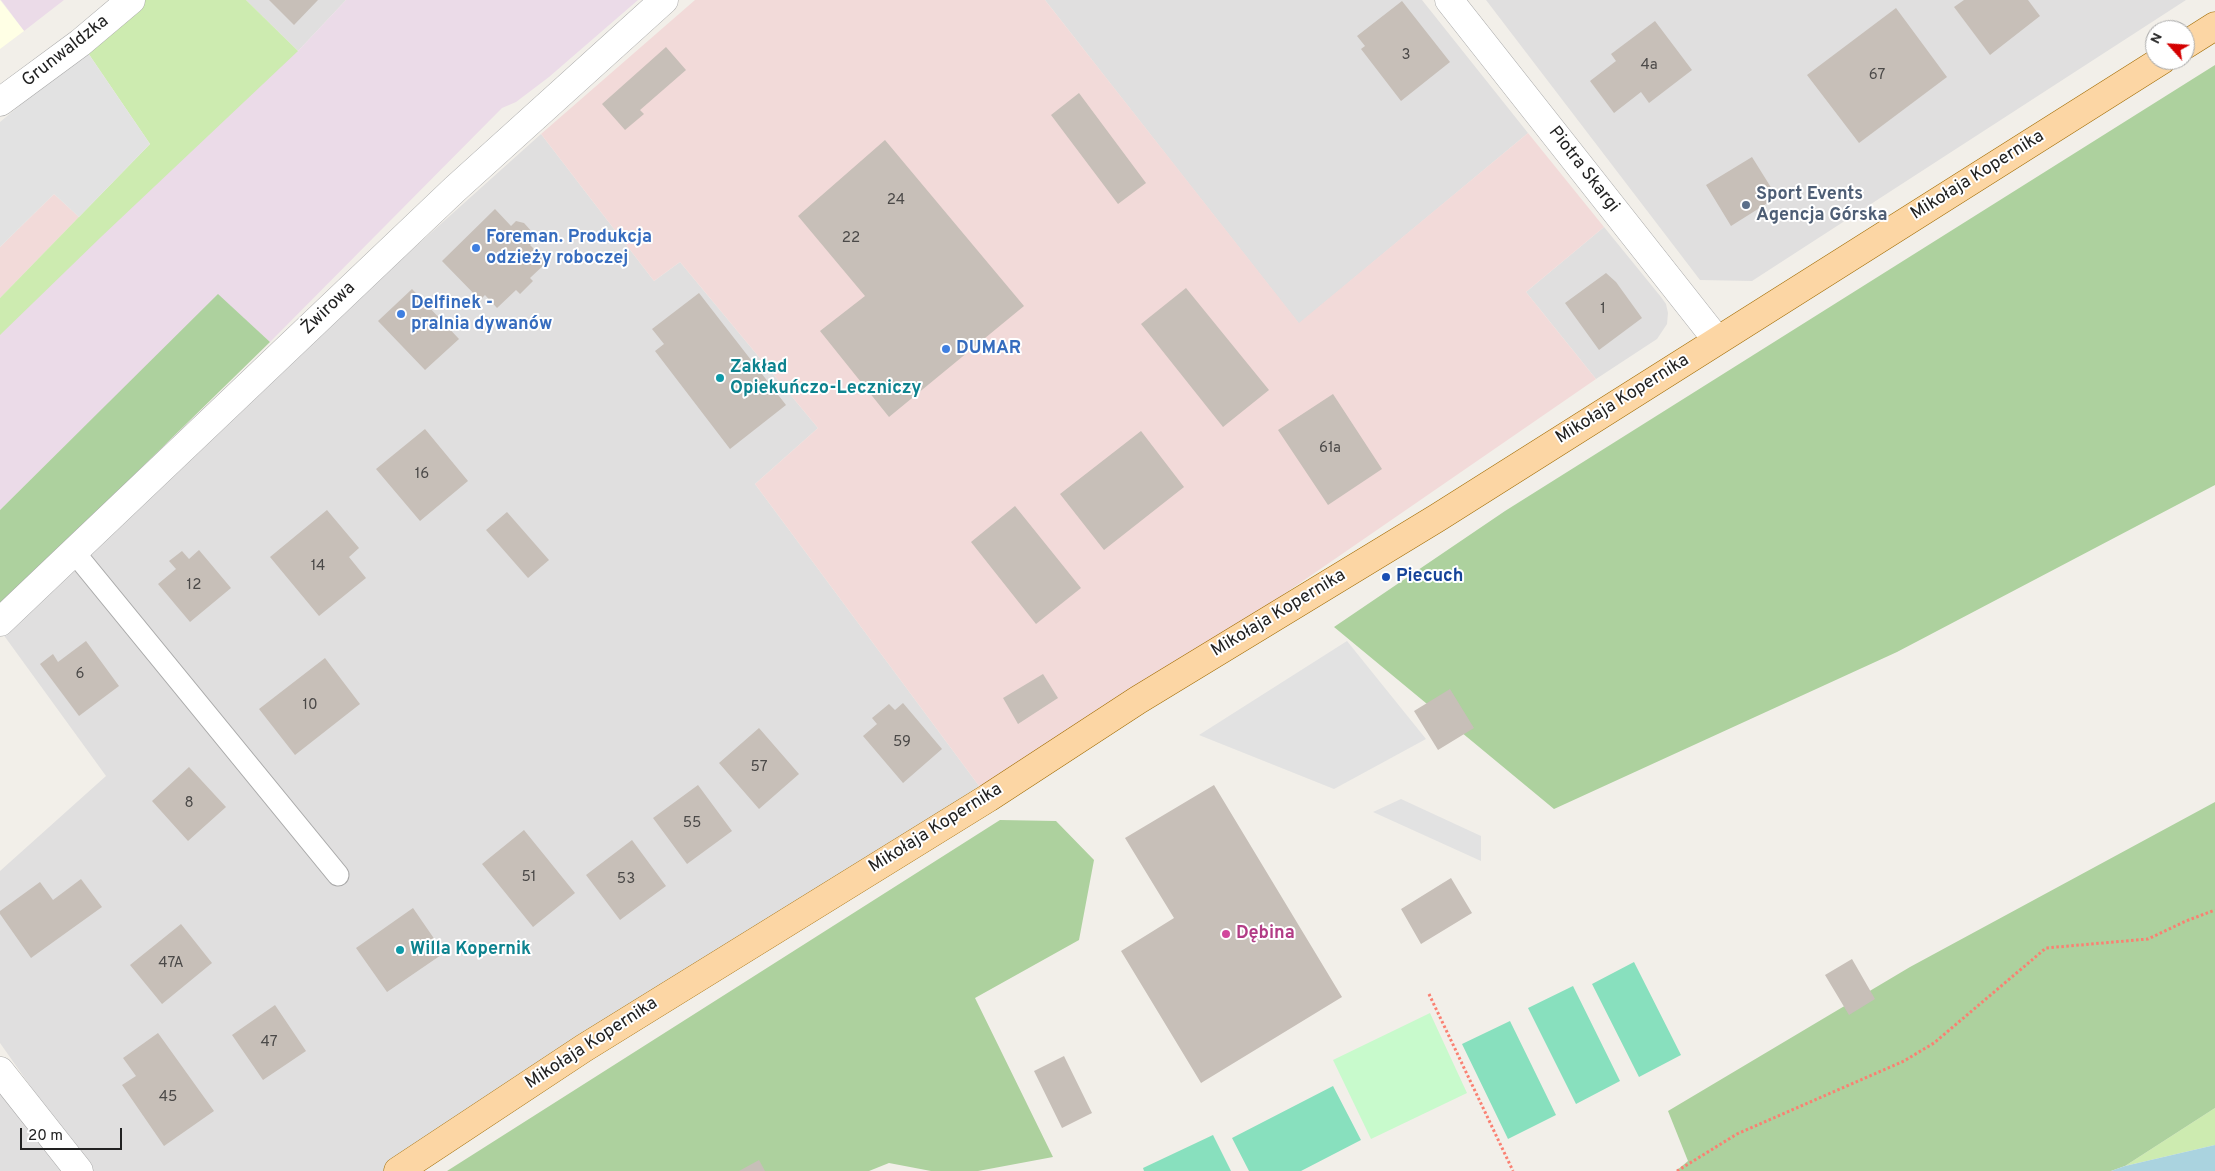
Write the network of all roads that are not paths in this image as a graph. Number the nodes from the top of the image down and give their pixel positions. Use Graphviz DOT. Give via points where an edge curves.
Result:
graph roads {
  1 [pos="131,0"];
  2 [pos="664,0"];
  3 [pos="1449,0"];
  4 [pos="2215,26"];
  5 [pos="2195,39"];
  6 [pos="2146,70"];
  7 [pos="0,102"];
  8 [pos="1717,340"];
  9 [pos="74,552"];
  10 [pos="0,622"];
  11 [pos="338,875"];
  12 [pos="0,1072"];
  13 [pos="79,1171"];
  14 [pos="398,1171"];
  1 -- 7 [label="street, Grunwaldzka" via="80,43"];
  2 -- 9 [label="street, Żwirowa" via="455,189"];
  3 -- 8 [label="street, Piotra Skargi"];
  4 -- 5 [label="main road"];
  6 -- 8 [label="main road, Mikołaja Kopernika"];
  8 -- 14 [label="main road, Mikołaja Kopernika" via="1437,518 1138,700 988,798 584,1048"];
  9 -- 10 [label="street, Żwirowa"];
  9 -- 11 [label="lane"];
  12 -- 13 [label="street"];
}
